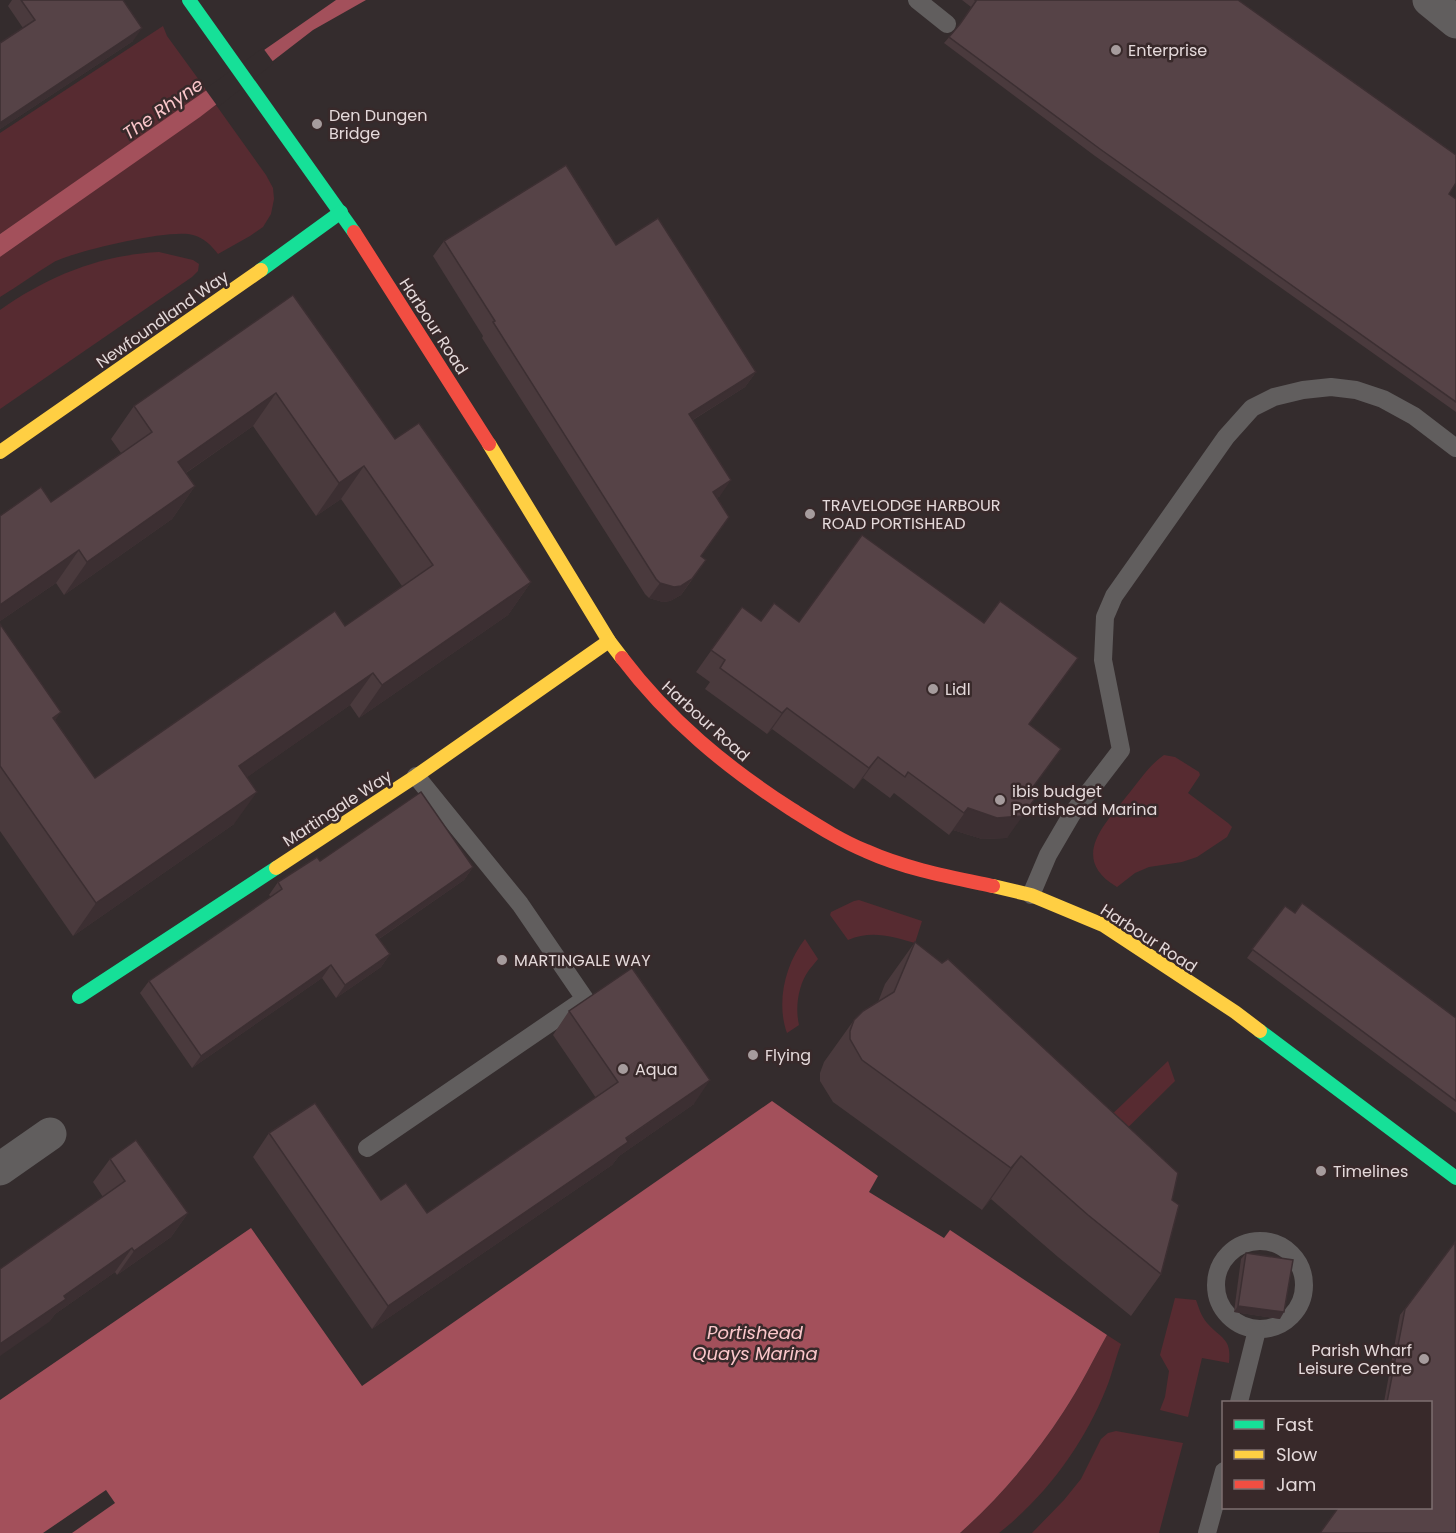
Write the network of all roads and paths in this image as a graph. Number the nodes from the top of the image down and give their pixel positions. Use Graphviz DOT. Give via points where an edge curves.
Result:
graph roads {
  1 [pos="189,0"];
  2 [pos="916,0"];
  3 [pos="1429,0"];
  4 [pos="1456,22"];
  5 [pos="947,24"];
  6 [pos="341,212"];
  7 [pos="1456,448"];
  8 [pos="0,452"];
  9 [pos="609,641"];
  10 [pos="416,776"];
  11 [pos="1031,895"];
  12 [pos="79,997"];
  13 [pos="50,1134"];
  14 [pos="367,1148"];
  15 [pos="0,1169"];
  16 [pos="1456,1178"];
  17 [pos="1257,1330"];
  18 [pos="1239,1401"];
  19 [pos="1222,1479"];
  20 [pos="1208,1533"];
  1 -- 6 [label="street, Harbour Road"];
  2 -- 5 [label="lane"];
  3 -- 4 [label="street"];
  6 -- 8 [label="street, Newfoundland Way"];
  6 -- 9 [label="street, Harbour Road" via="508,473"];
  7 -- 11 [label="lane" via="1414,416 1356,390 1303,390 1252,408 1226,437 1114,596 1106,617 1103,660 1121,750 1072,814 1047,855"];
  9 -- 10 [label="street, Martingale Way"];
  9 -- 11 [label="street, Harbour Road" via="660,704 714,755 832,835 890,861"];
  10 -- 12 [label="street, Martingale Way"];
  10 -- 14 [label="lane" via="520,904 585,999"];
  11 -- 16 [label="street, Harbour Road" via="1103,925 1235,1012"];
  13 -- 15 [label="street"];
  17 -- 17 [label="lane" via="1284,1323 1296,1312 1304,1293 1303,1273 1297,1259 1273,1243 1258,1241 1229,1252 1220,1265 1215,1286 1226,1315"];
  17 -- 18 [label="lane"];
  19 -- 20 [label="lane"];
}
